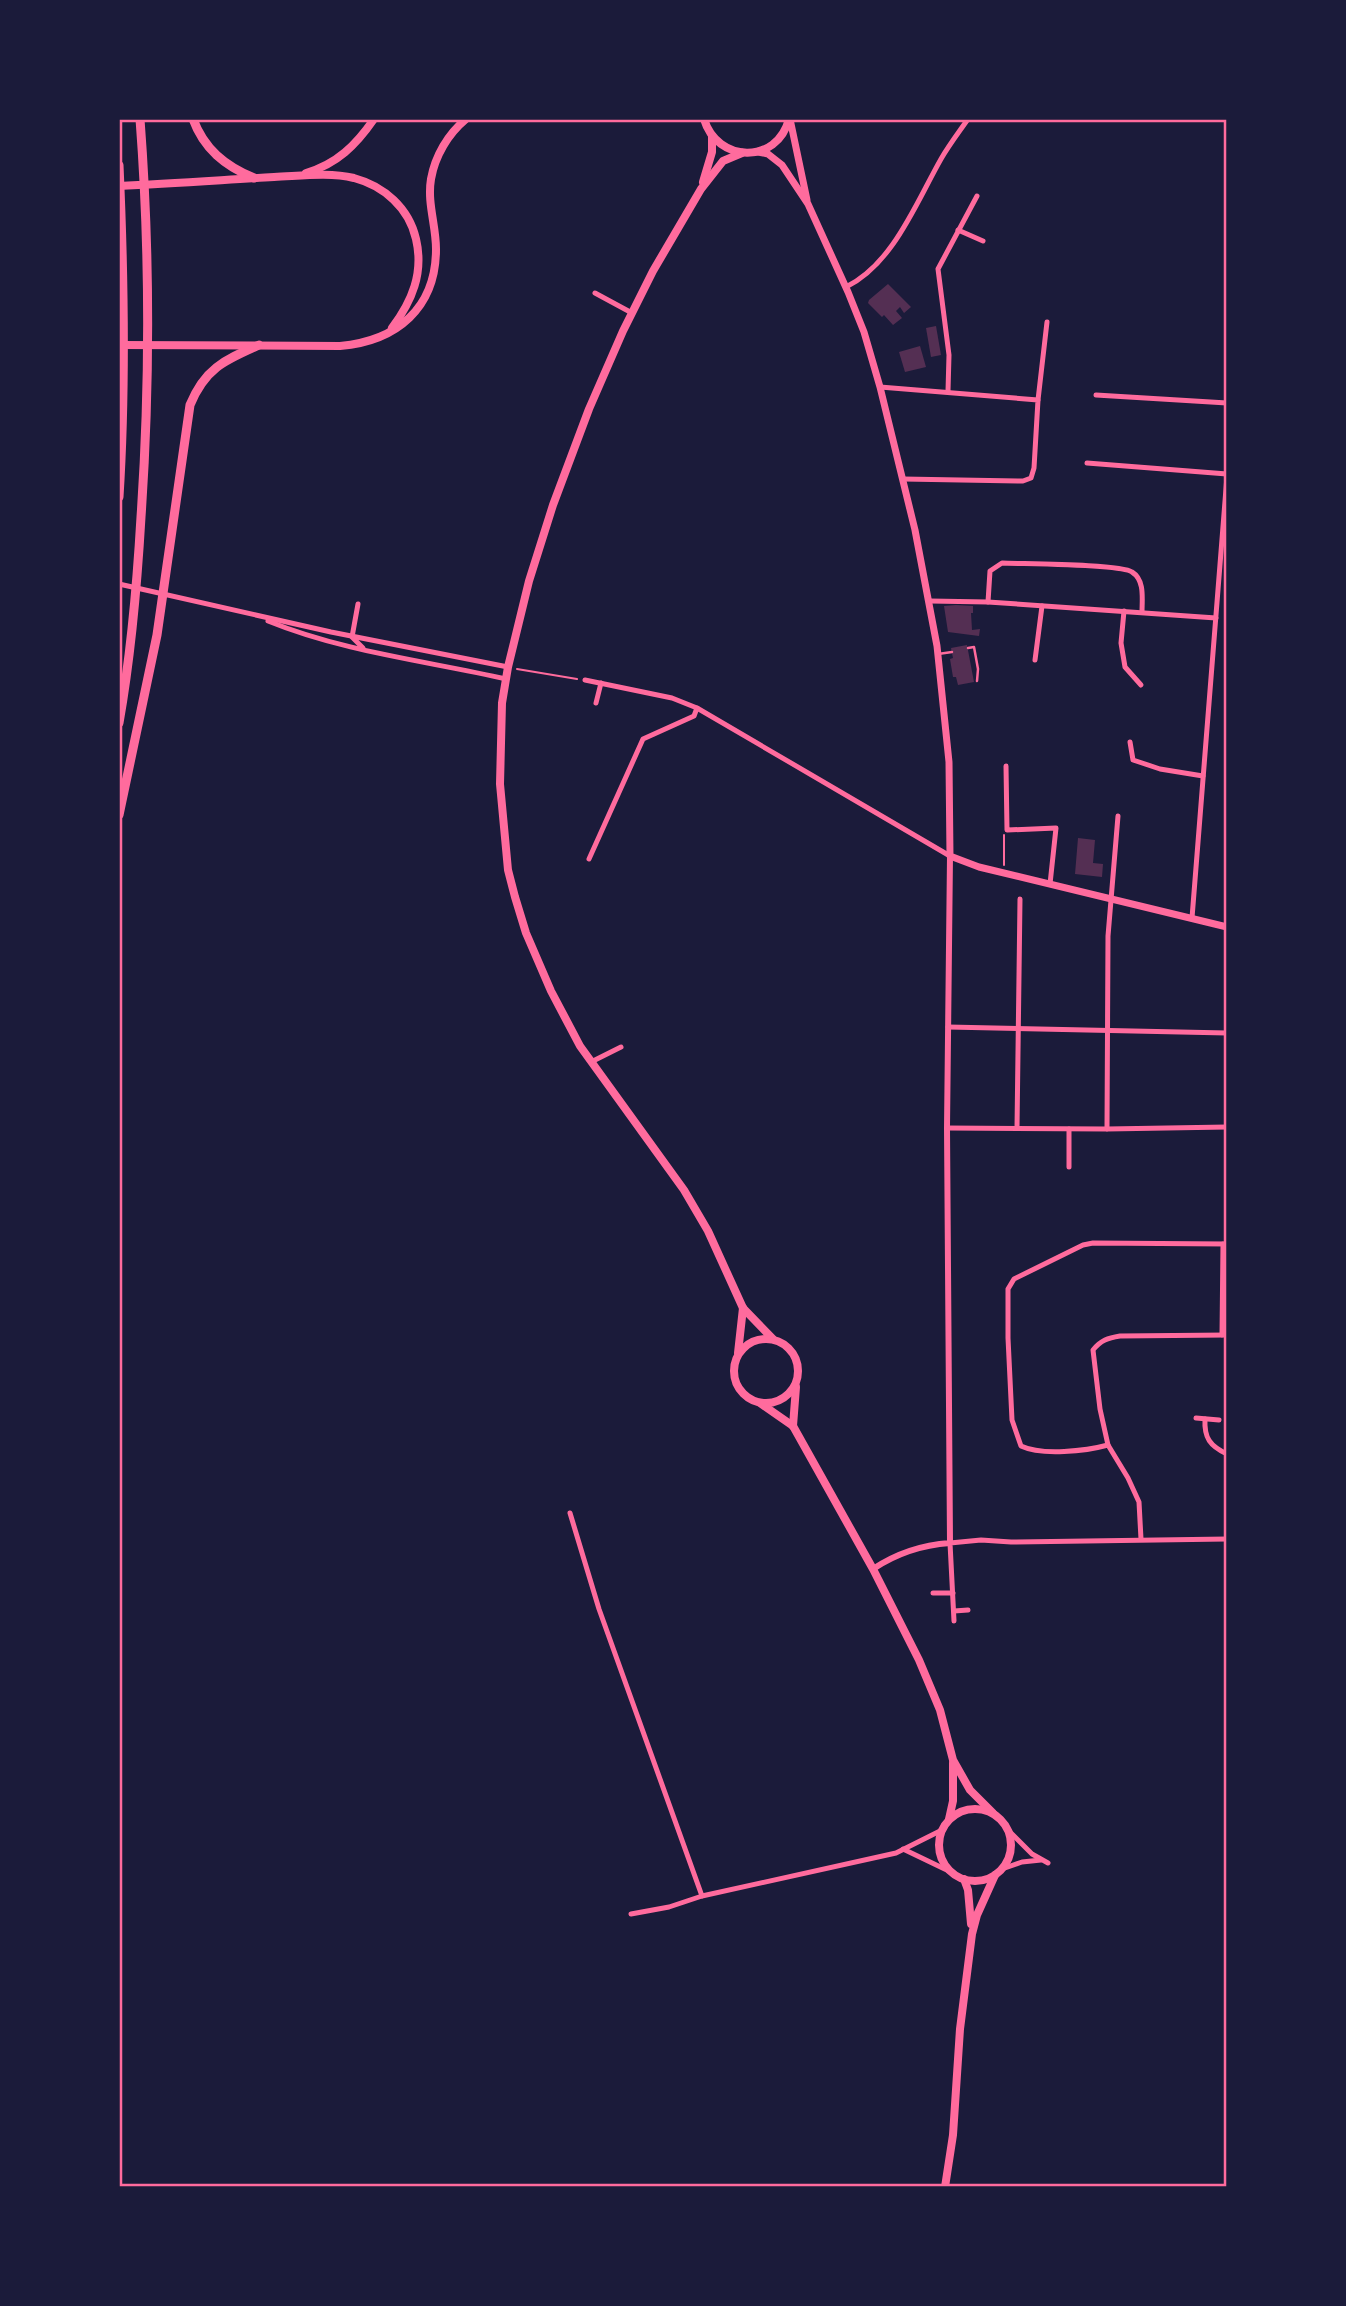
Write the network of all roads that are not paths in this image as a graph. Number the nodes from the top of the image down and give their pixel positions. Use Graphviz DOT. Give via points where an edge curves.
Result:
graph roads {
  1 [pos="140,119"];
  2 [pos="193,119"];
  3 [pos="372,119"];
  4 [pos="466,119"];
  5 [pos="704,119"];
  6 [pos="789,119"];
  7 [pos="968,119"];
  8 [pos="712,136"];
  9 [pos="758,152"];
  10 [pos="742,153"];
  11 [pos="119,165"];
  12 [pos="297,176"];
  13 [pos="254,178"];
  14 [pos="119,186"];
  15 [pos="701,188"];
  16 [pos="977,196"];
  17 [pos="808,204"];
  18 [pos="958,230"];
  19 [pos="983,241"];
  20 [pos="846,287"];
  21 [pos="595,293"];
  22 [pos="632,313"];
  23 [pos="1046,322"];
  24 [pos="388,333"];
  25 [pos="119,345"];
  26 [pos="260,345"];
  27 [pos="880,387"];
  28 [pos="948,391"];
  29 [pos="1096,395"];
  30 [pos="1038,400"];
  31 [pos="1227,404"];
  32 [pos="1087,463"];
  33 [pos="1227,475"];
  34 [pos="903,479"];
  35 [pos="119,497"];
  36 [pos="1224,560"];
  37 [pos="119,584"];
  38 [pos="930,601"];
  39 [pos="988,602"];
  40 [pos="358,604"];
  41 [pos="1042,607"];
  42 [pos="1124,611"];
  43 [pos="1142,612"];
  44 [pos="253,615"];
  45 [pos="1216,618"];
  46 [pos="352,636"];
  47 [pos="968,648"];
  48 [pos="369,651"];
  49 [pos="952,652"];
  50 [pos="938,654"];
  51 [pos="1035,660"];
  52 [pos="508,667"];
  53 [pos="506,679"];
  54 [pos="585,680"];
  55 [pos="977,681"];
  56 [pos="601,683"];
  57 [pos="1141,685"];
  58 [pos="596,703"];
  59 [pos="697,708"];
  60 [pos="119,723"];
  61 [pos="1130,742"];
  62 [pos="1006,766"];
  63 [pos="1203,776"];
  64 [pos="119,815"];
  65 [pos="1118,816"];
  66 [pos="950,856"];
  67 [pos="589,859"];
  68 [pos="1050,884"];
  69 [pos="1111,899"];
  70 [pos="1020,900"];
  71 [pos="1192,918"];
  72 [pos="1227,927"];
  73 [pos="948,1027"];
  74 [pos="1020,1028"];
  75 [pos="1109,1031"];
  76 [pos="1227,1033"];
  77 [pos="621,1047"];
  78 [pos="591,1062"];
  79 [pos="1227,1127"];
  80 [pos="947,1128"];
  81 [pos="1017,1128"];
  82 [pos="1069,1129"];
  83 [pos="1107,1129"];
  84 [pos="1069,1167"];
  85 [pos="1225,1244"];
  86 [pos="743,1308"];
  87 [pos="1224,1335"];
  88 [pos="774,1339"];
  89 [pos="737,1355"];
  90 [pos="796,1384"];
  91 [pos="760,1403"];
  92 [pos="1196,1418"];
  93 [pos="1205,1419"];
  94 [pos="1219,1420"];
  95 [pos="793,1426"];
  96 [pos="1108,1445"];
  97 [pos="1227,1454"];
  98 [pos="570,1513"];
  99 [pos="1141,1539"];
  100 [pos="1227,1539"];
  101 [pos="950,1543"];
  102 [pos="873,1569"];
  103 [pos="933,1593"];
  104 [pos="953,1593"];
  105 [pos="968,1610"];
  106 [pos="954,1611"];
  107 [pos="954,1621"];
  108 [pos="953,1760"];
  109 [pos="993,1813"];
  110 [pos="949,1820"];
  111 [pos="942,1830"];
  112 [pos="1009,1831"];
  113 [pos="903,1849"];
  114 [pos="1002,1869"];
  115 [pos="953,1873"];
  116 [pos="995,1875"];
  117 [pos="964,1879"];
  118 [pos="702,1896"];
  119 [pos="631,1914"];
  120 [pos="972,1934"];
  121 [pos="945,2187"];
  1 -- 60 [label="highway" via="148,281 145,452 136,592"];
  2 -- 13 [label="highway" via="211,151 236,171"];
  3 -- 12 [label="main road" via="337,159"];
  4 -- 24 [label="main road" via="444,146 431,179 436,246 432,282 416,312"];
  5 -- 8 [label="main road"];
  6 -- 9 [label="main road" via="779,138"];
  6 -- 17 [label="main road"];
  7 -- 20 [label="street" via="893,244 870,270"];
  8 -- 10 [label="main road" via="726,148"];
  8 -- 15 [label="main road"];
  9 -- 10 [label="main road"];
  9 -- 17 [label="main road" via="782,164"];
  10 -- 15 [label="main road" via="723,161"];
  11 -- 35 [label="highway" via="124,277"];
  12 -- 13 [label="main road"];
  12 -- 24 [label="main road" via="339,176 367,183 392,198 406,216 416,237 418,275 413,294"];
  13 -- 14 [label="main road"];
  15 -- 22 [label="main road"];
  16 -- 18 [label="street"];
  17 -- 20 [label="main road"];
  18 -- 19 [label="street"];
  18 -- 28 [label="street" via="939,264 938,275 950,355"];
  20 -- 27 [label="main road"];
  21 -- 22 [label="street"];
  22 -- 52 [label="main road" via="553,505"];
  23 -- 30 [label="street"];
  24 -- 26 [label="main road" via="360,344"];
  25 -- 26 [label="main road"];
  26 -- 64 [label="highway" via="214,369 190,405 157,635"];
  27 -- 28 [label="street"];
  27 -- 34 [label="main road"];
  28 -- 30 [label="street"];
  29 -- 31 [label="street"];
  30 -- 34 [label="street" via="1031,478"];
  32 -- 33 [label="street"];
  33 -- 36 [label="street"];
  34 -- 38 [label="main road"];
  36 -- 45 [label="street"];
  37 -- 44 [label="street"];
  38 -- 39 [label="street"];
  38 -- 50 [label="main road"];
  39 -- 41 [label="street"];
  39 -- 43 [label="street" via="990,571 1002,564 1110,568 1132,572 1139,579"];
  40 -- 46 [label="street"];
  41 -- 42 [label="street"];
  41 -- 51 [label="street"];
  42 -- 43 [label="street"];
  42 -- 57 [label="street" via="1121,643 1125,667"];
  43 -- 45 [label="street"];
  44 -- 46 [label="street"];
  44 -- 48 [label="street" via="307,636"];
  45 -- 63 [label="street"];
  46 -- 48 [label="street"];
  46 -- 52 [label="street"];
  47 -- 55 [label="lane" via="974,647"];
  48 -- 53 [label="street"];
  49 -- 50 [label="lane"];
  50 -- 66 [label="main road" via="949,762"];
  52 -- 53 [label="main road"];
  53 -- 78 [label="main road" via="500,784 508,870 526,933"];
  54 -- 56 [label="street"];
  56 -- 58 [label="street"];
  56 -- 59 [label="street"];
  59 -- 66 [label="street"];
  59 -- 67 [label="street" via="694,716 643,739"];
  61 -- 63 [label="street" via="1133,760"];
  62 -- 68 [label="street" via="1007,830 1056,828"];
  63 -- 71 [label="street"];
  65 -- 69 [label="street"];
  66 -- 68 [label="main road"];
  66 -- 73 [label="street"];
  68 -- 69 [label="main road"];
  69 -- 71 [label="main road"];
  69 -- 75 [label="street"];
  70 -- 74 [label="street"];
  71 -- 72 [label="main road"];
  73 -- 74 [label="street"];
  73 -- 80 [label="street"];
  74 -- 75 [label="street"];
  74 -- 81 [label="street"];
  75 -- 76 [label="street"];
  75 -- 83 [label="street"];
  77 -- 78 [label="street"];
  78 -- 86 [label="main road" via="684,1190"];
  79 -- 83 [label="street"];
  80 -- 81 [label="street"];
  80 -- 101 [label="street"];
  81 -- 82 [label="street"];
  82 -- 83 [label="street"];
  82 -- 84 [label="street"];
  85 -- 87 [label="street"];
  85 -- 96 [label="street" via="1083,1245 1014,1279 1008,1289 1012,1420 1021,1446 1043,1452"];
  86 -- 88 [label="main road"];
  86 -- 89 [label="main road"];
  87 -- 96 [label="street" via="1120,1336 1099,1342 1093,1350"];
  88 -- 89 [label="main road" via="752,1341"];
  88 -- 90 [label="main road" via="792,1351 797,1362"];
  89 -- 91 [label="main road" via="736,1385"];
  90 -- 91 [label="main road" via="781,1400"];
  90 -- 95 [label="main road"];
  91 -- 95 [label="main road"];
  92 -- 93 [label="street"];
  93 -- 94 [label="street"];
  93 -- 97 [label="street" via="1207,1439"];
  95 -- 102 [label="main road"];
  96 -- 99 [label="street" via="1139,1502"];
  98 -- 118 [label="street" via="599,1609"];
  99 -- 100 [label="street"];
  99 -- 101 [label="street"];
  101 -- 102 [label="street" via="904,1551"];
  101 -- 104 [label="street"];
  102 -- 108 [label="main road" via="940,1710"];
  103 -- 104 [label="street"];
  104 -- 106 [label="street"];
  105 -- 106 [label="street"];
  106 -- 107 [label="street"];
  108 -- 109 [label="main road" via="970,1790"];
  108 -- 110 [label="main road"];
  109 -- 110 [label="main road" via="970,1809"];
  109 -- 112 [label="main road"];
  110 -- 111 [label="main road"];
  111 -- 113 [label="street"];
  111 -- 115 [label="main road" via="940,1853"];
  112 -- 114 [label="main road" via="1011,1851"];
  112 -- 114 [label="street" via="1044,1862 1022,1862"];
  113 -- 115 [label="street"];
  113 -- 118 [label="street"];
  114 -- 116 [label="main road"];
  115 -- 117 [label="main road"];
  116 -- 117 [label="main road" via="976,1881"];
  116 -- 120 [label="main road"];
  117 -- 120 [label="main road"];
  118 -- 119 [label="street"];
  120 -- 121 [label="main road"];
}
